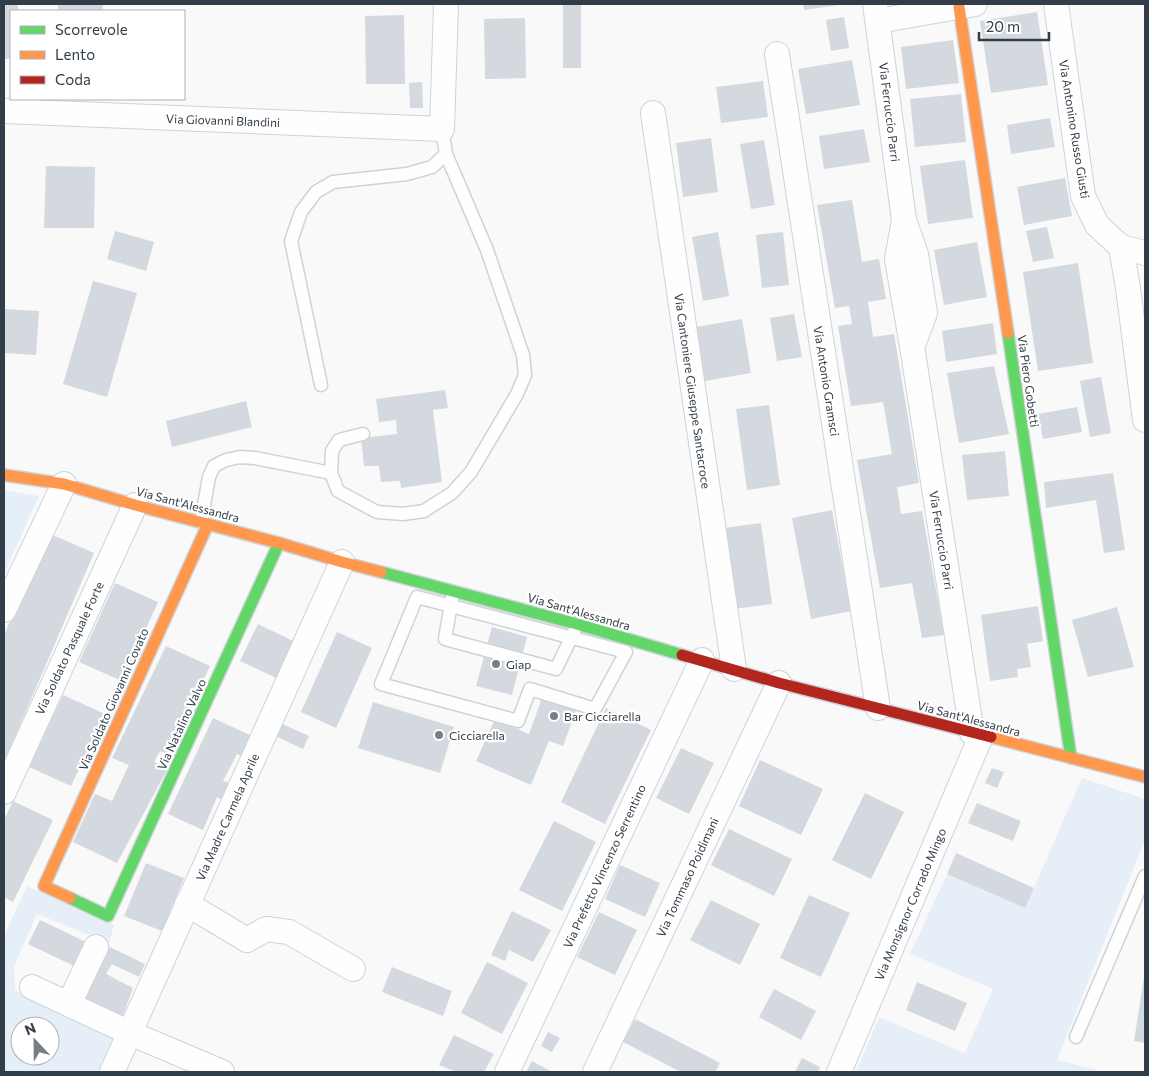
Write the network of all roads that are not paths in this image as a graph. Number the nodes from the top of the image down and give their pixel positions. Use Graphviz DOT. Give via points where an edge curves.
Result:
graph roads {
  1 [pos="446,4"];
  2 [pos="1056,4"];
  3 [pos="967,6"];
  4 [pos="877,12"];
  5 [pos="777,54"];
  6 [pos="4,111"];
  7 [pos="653,113"];
  8 [pos="442,129"];
  9 [pos="446,154"];
  10 [pos="1121,247"];
  11 [pos="1145,253"];
  12 [pos="1137,289"];
  13 [pos="322,385"];
  14 [pos="1145,420"];
  15 [pos="363,434"];
  16 [pos="331,473"];
  17 [pos="4,475"];
  18 [pos="64,484"];
  19 [pos="134,505"];
  20 [pos="205,523"];
  21 [pos="279,543"];
  22 [pos="342,562"];
  23 [pos="454,591"];
  24 [pos="451,606"];
  25 [pos="4,610"];
  26 [pos="577,624"];
  27 [pos="571,638"];
  28 [pos="702,660"];
  29 [pos="734,669"];
  30 [pos="779,682"];
  31 [pos="878,708"];
  32 [pos="977,734"];
  33 [pos="1071,758"];
  34 [pos="1145,777"];
  35 [pos="4,792"];
  36 [pos="1145,876"];
  37 [pos="187,904"];
  38 [pos="108,916"];
  39 [pos="96,947"];
  40 [pos="353,969"];
  41 [pos="32,987"];
  42 [pos="69,1004"];
  43 [pos="130,1033"];
  44 [pos="1076,1037"];
  45 [pos="112,1072"];
  46 [pos="222,1072"];
  47 [pos="507,1072"];
  48 [pos="595,1072"];
  49 [pos="839,1072"];
  1 -- 8 [label="street"];
  2 -- 10 [label="street, Via Antonino Russo Giusti" via="1083,196 1097,224"];
  3 -- 4 [label="street"];
  3 -- 33 [label="street, Via Piero Gobetti"];
  4 -- 32 [label="street, Via Ferruccio Parri" via="904,220 916,254 925,313 912,346"];
  5 -- 31 [label="street, Via Antonio Gramsci"];
  6 -- 8 [label="street, Via Giovanni Blandini"];
  7 -- 29 [label="street, Via Cantoniere Giuseppe Santacroce"];
  8 -- 9 [label="lane"];
  9 -- 13 [label="lane" via="432,167 407,174 333,182 316,192 301,212 291,241"];
  9 -- 16 [label="lane" via="487,250 523,355 525,375 472,472 452,493 424,511 403,514 378,512 338,491"];
  10 -- 11 [label="street"];
  10 -- 12 [label="street"];
  12 -- 14 [label="street"];
  15 -- 16 [label="lane" via="339,440 332,451"];
  16 -- 20 [label="lane" via="254,458 226,460 214,466 209,477"];
  17 -- 18 [label="street, Via Sant'Alessandra"];
  18 -- 19 [label="street, Via Sant'Alessandra"];
  18 -- 25 [label="street"];
  19 -- 20 [label="street, Via Sant'Alessandra"];
  19 -- 35 [label="street, Via Soldato Pasquale Forte"];
  20 -- 21 [label="street, Via Sant'Alessandra"];
  20 -- 38 [label="street, Via Soldato Giovanni Covato" via="44,886"];
  21 -- 22 [label="street, Via Sant'Alessandra"];
  21 -- 38 [label="street, Via Natalino Valvo"];
  22 -- 23 [label="street, Via Sant'Alessandra"];
  22 -- 37 [label="street, Via Madre Carmela Aprile"];
  23 -- 24 [label="lane"];
  23 -- 26 [label="street, Via Sant'Alessandra"];
  24 -- 27 [label="lane"];
  24 -- 27 [label="lane" via="445,639 556,669"];
  24 -- 27 [label="lane" via="417,597 381,684 518,721 530,688 595,709 626,652"];
  26 -- 27 [label="lane"];
  26 -- 28 [label="street, Via Sant'Alessandra"];
  28 -- 29 [label="street, Via Sant'Alessandra"];
  28 -- 47 [label="street, Via Prefetto Vincenzo Serrentino"];
  29 -- 30 [label="street, Via Sant'Alessandra"];
  30 -- 31 [label="street, Via Sant'Alessandra"];
  30 -- 48 [label="street, Via Tommaso Poidimani"];
  31 -- 32 [label="street, Via Sant'Alessandra"];
  32 -- 33 [label="street, Via Sant'Alessandra"];
  32 -- 49 [label="street, Via Monsignor Corrado Mingo"];
  33 -- 34 [label="street, Via Sant'Alessandra"];
  36 -- 44 [label="lane"];
  37 -- 40 [label="street" via="247,940 266,929 289,932"];
  37 -- 43 [label="street, Via Madre Carmela Aprile"];
  39 -- 42 [label="street"];
  41 -- 42 [label="street"];
  42 -- 43 [label="street"];
  43 -- 45 [label="street, Via Madre Carmela Aprile"];
  43 -- 46 [label="street"];
}
